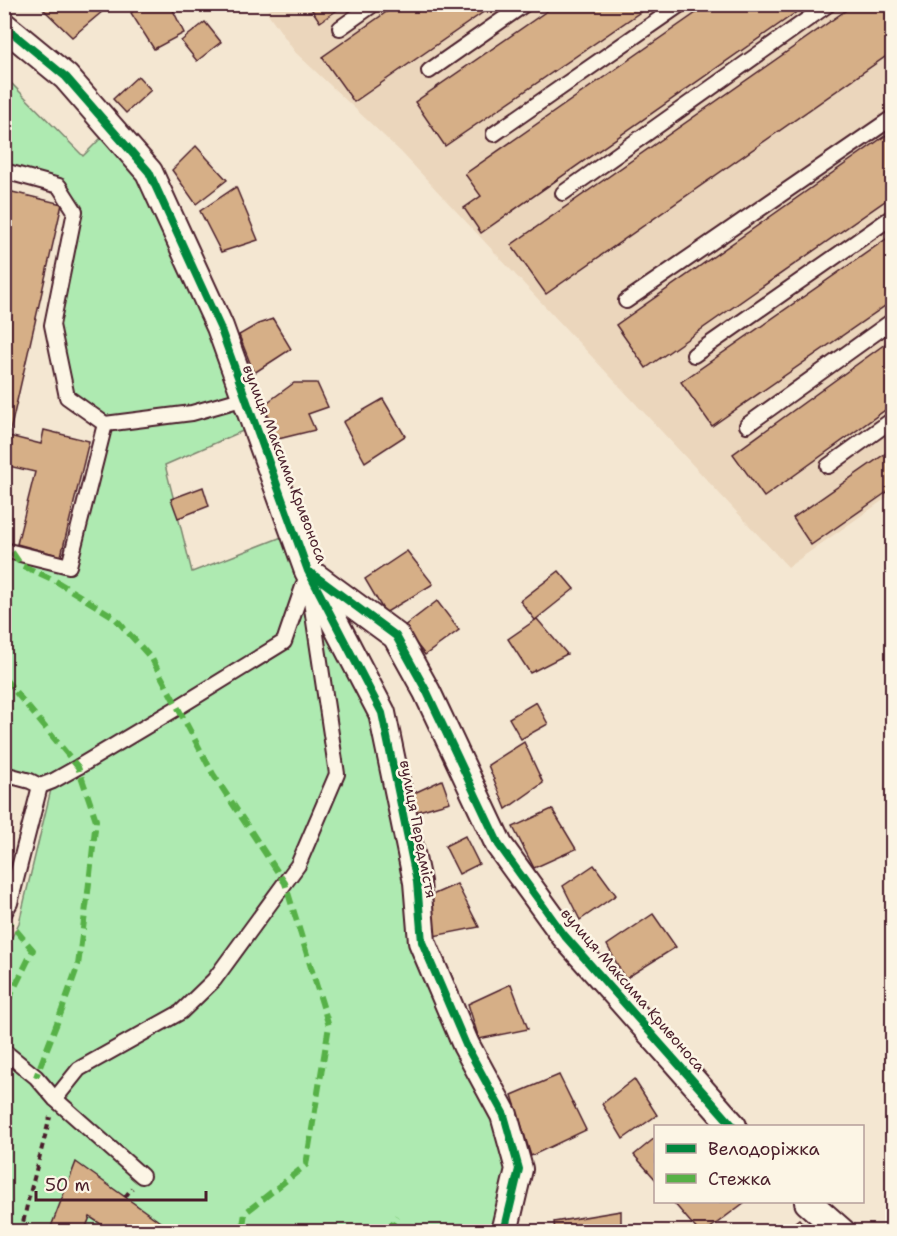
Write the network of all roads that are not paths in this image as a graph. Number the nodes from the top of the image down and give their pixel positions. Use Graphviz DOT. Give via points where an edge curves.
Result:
graph roads {
  1 [pos="374,4"];
  2 [pos="525,4"];
  3 [pos="681,4"];
  4 [pos="829,4"];
  5 [pos="4,26"];
  6 [pos="340,28"];
  7 [pos="429,71"];
  8 [pos="892,118"];
  9 [pos="494,134"];
  10 [pos="4,171"];
  11 [pos="562,194"];
  12 [pos="892,217"];
  13 [pos="626,301"];
  14 [pos="892,321"];
  15 [pos="694,355"];
  16 [pos="245,398"];
  17 [pos="892,420"];
  18 [pos="105,424"];
  19 [pos="747,425"];
  20 [pos="828,466"];
  21 [pos="4,550"];
  22 [pos="308,571"];
  23 [pos="4,774"];
  24 [pos="40,786"];
  25 [pos="4,913"];
  26 [pos="4,1051"];
  27 [pos="55,1099"];
  28 [pos="732,1125"];
  29 [pos="142,1176"];
  30 [pos="809,1203"];
  31 [pos="504,1232"];
  32 [pos="842,1232"];
  1 -- 6 [label="lane"];
  2 -- 7 [label="lane"];
  3 -- 9 [label="lane"];
  4 -- 11 [label="lane"];
  5 -- 16 [label="street, вулиця Максима Кривоноса" via="66,77 149,172 220,327"];
  8 -- 13 [label="lane"];
  10 -- 18 [label="lane" via="60,186 75,211 52,325 67,397"];
  12 -- 15 [label="lane"];
  14 -- 19 [label="lane"];
  16 -- 18 [label="lane" via="192,413"];
  16 -- 22 [label="street, вулиця Максима Кривоноса"];
  17 -- 20 [label="lane"];
  18 -- 21 [label="lane" via="69,566"];
  22 -- 24 [label="lane" via="285,642"];
  22 -- 27 [label="lane" via="337,774 298,865 214,980 181,1012 79,1069"];
  22 -- 28 [label="street, вулиця Максима Кривоноса" via="396,636 499,844 564,935"];
  22 -- 31 [label="street, вулиця Передмістя" via="382,713 417,882 422,942 466,1045 504,1115 519,1170"];
  23 -- 24 [label="lane"];
  24 -- 25 [label="lane" via="10,903"];
  26 -- 27 [label="lane"];
  27 -- 29 [label="lane"];
  30 -- 32 [label="street"];
}
